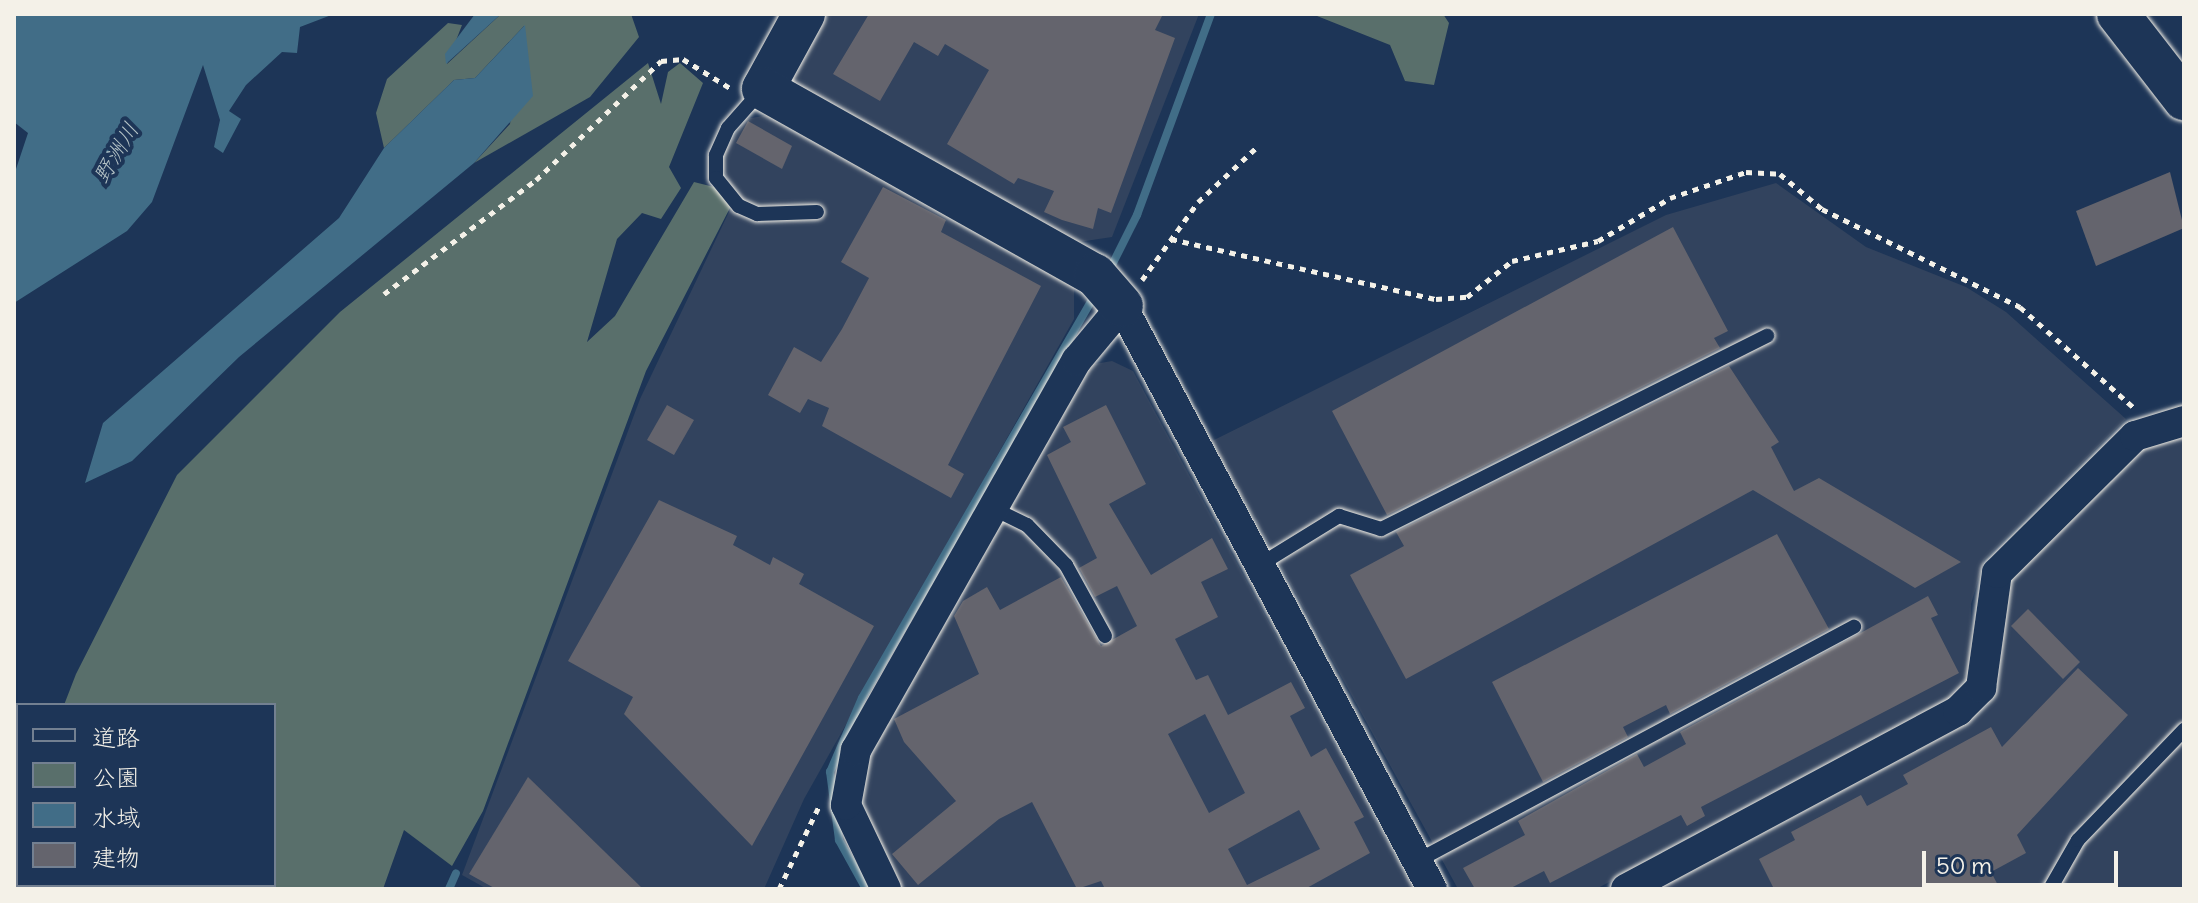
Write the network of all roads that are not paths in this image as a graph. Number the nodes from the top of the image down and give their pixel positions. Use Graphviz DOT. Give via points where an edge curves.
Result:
graph roads {
  1 [pos="804,14"];
  2 [pos="2118,14"];
  3 [pos="763,89"];
  4 [pos="2184,99"];
  5 [pos="817,212"];
  6 [pos="1108,288"];
  7 [pos="1767,336"];
  8 [pos="2173,423"];
  9 [pos="991,508"];
  10 [pos="1261,564"];
  11 [pos="1854,627"];
  12 [pos="1105,636"];
  13 [pos="2184,730"];
  14 [pos="1417,861"];
  15 [pos="886,889"];
  16 [pos="1432,889"];
  17 [pos="1626,889"];
  18 [pos="2050,889"];
  1 -- 3 [label="street"];
  2 -- 4 [label="street"];
  3 -- 5 [label="lane" via="728,128 716,155 716,178 739,206 757,214"];
  3 -- 6 [label="street"];
  6 -- 9 [label="street" via="1077,360"];
  6 -- 10 [label="street"];
  7 -- 10 [label="lane" via="1381,529 1339,516"];
  8 -- 17 [label="street" via="2108,459 1997,573 1987,667 1972,700"];
  9 -- 12 [label="lane" via="1027,525 1066,565"];
  9 -- 15 [label="street" via="890,684 846,779 853,829"];
  10 -- 14 [label="street"];
  11 -- 14 [label="lane"];
  13 -- 18 [label="lane" via="2078,840"];
  14 -- 16 [label="street"];
}
